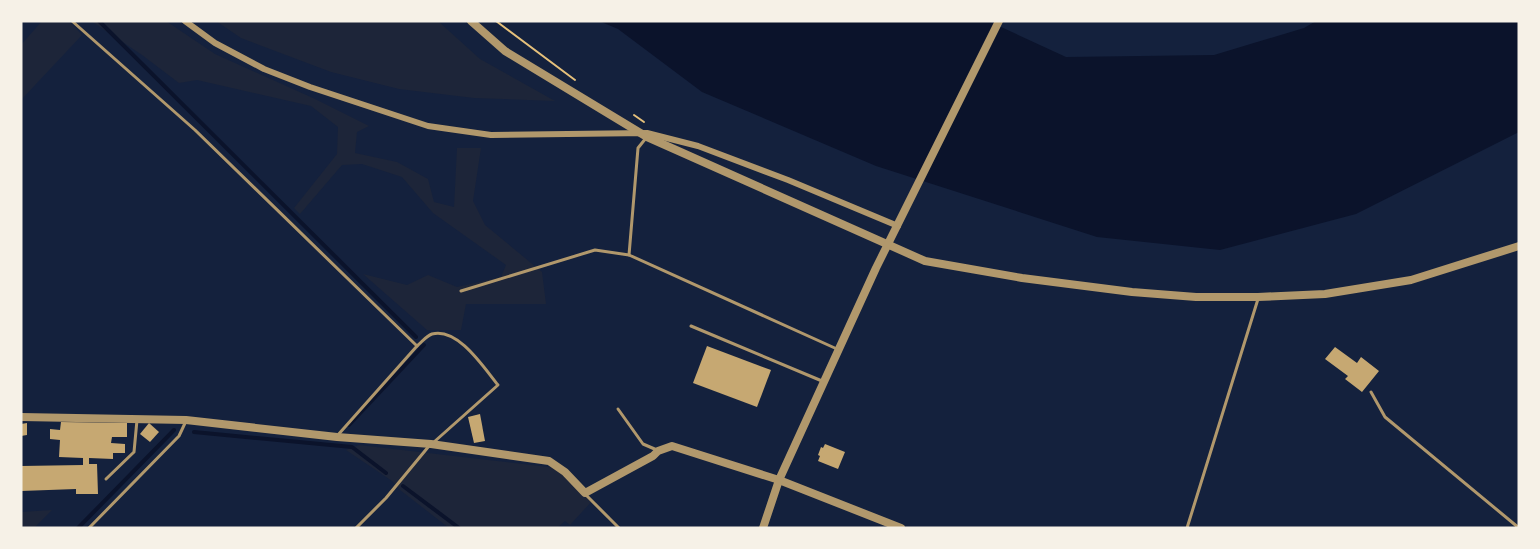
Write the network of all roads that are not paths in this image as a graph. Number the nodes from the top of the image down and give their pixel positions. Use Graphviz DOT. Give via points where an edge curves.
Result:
graph roads {
  1 [pos="72,21"];
  2 [pos="185,21"];
  3 [pos="471,21"];
  4 [pos="999,21"];
  5 [pos="647,137"];
  6 [pos="898,226"];
  7 [pos="1519,246"];
  8 [pos="629,255"];
  9 [pos="461,291"];
  10 [pos="1258,297"];
  11 [pos="691,326"];
  12 [pos="417,346"];
  13 [pos="838,350"];
  14 [pos="824,382"];
  15 [pos="1371,392"];
  16 [pos="618,409"];
  17 [pos="21,417"];
  18 [pos="137,418"];
  19 [pos="186,420"];
  20 [pos="337,437"];
  21 [pos="431,444"];
  22 [pos="658,451"];
  23 [pos="106,479"];
  24 [pos="779,480"];
  25 [pos="585,493"];
  26 [pos="89,528"];
  27 [pos="356,528"];
  28 [pos="619,528"];
  29 [pos="763,528"];
  30 [pos="901,528"];
  31 [pos="1186,528"];
  32 [pos="1519,528"];
  1 -- 12 [label="lane" via="195,130"];
  2 -- 6 [label="street" via="215,43 264,69 428,126 491,135 647,133 718,153"];
  3 -- 5 [label="street" via="505,51"];
  4 -- 6 [label="street"];
  5 -- 8 [label="lane" via="638,148"];
  5 -- 10 [label="street" via="925,261 1132,292"];
  6 -- 13 [label="street"];
  7 -- 10 [label="street" via="1411,280 1325,294"];
  8 -- 9 [label="lane" via="595,250"];
  8 -- 13 [label="lane"];
  10 -- 31 [label="lane"];
  11 -- 14 [label="lane"];
  12 -- 20 [label="lane"];
  12 -- 21 [label="lane" via="429,335 441,333 461,342 498,385"];
  13 -- 14 [label="street"];
  14 -- 24 [label="street"];
  15 -- 32 [label="lane" via="1385,417"];
  16 -- 22 [label="lane" via="643,444"];
  17 -- 18 [label="street"];
  18 -- 19 [label="street"];
  18 -- 23 [label="lane" via="134,452"];
  19 -- 20 [label="street"];
  19 -- 26 [label="lane" via="179,436"];
  20 -- 21 [label="street"];
  21 -- 25 [label="street" via="549,461 566,472"];
  21 -- 27 [label="lane"];
  22 -- 24 [label="street" via="672,446"];
  22 -- 25 [label="street"];
  24 -- 29 [label="street"];
  24 -- 30 [label="street"];
  25 -- 28 [label="lane"];
}
